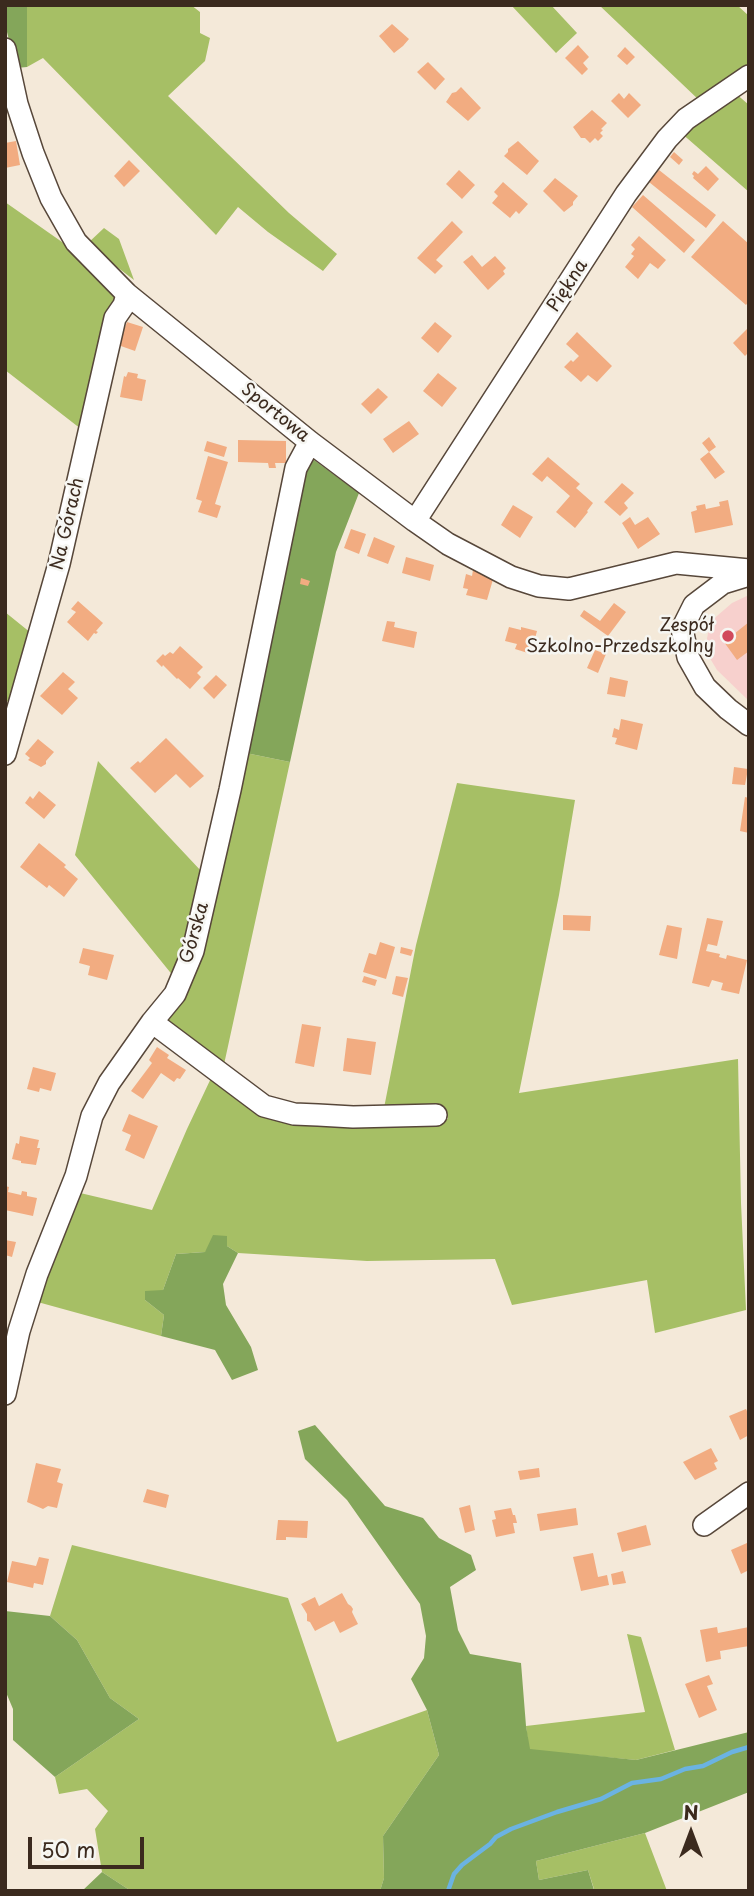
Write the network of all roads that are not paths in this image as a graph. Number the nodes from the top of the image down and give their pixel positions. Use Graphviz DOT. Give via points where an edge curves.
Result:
graph roads {
  1 [pos="5,49"];
  2 [pos="749,76"];
  3 [pos="128,294"];
  4 [pos="310,442"];
  5 [pos="415,521"];
  6 [pos="687,564"];
  7 [pos="749,570"];
  8 [pos="749,575"];
  9 [pos="708,594"];
  10 [pos="749,726"];
  11 [pos="5,754"];
  12 [pos="152,1022"];
  13 [pos="436,1115"];
  14 [pos="5,1394"];
  15 [pos="749,1493"];
  16 [pos="704,1525"];
  1 -- 3 [label="street, Sportowa" via="17,104 51,198 76,242"];
  2 -- 5 [label="street, Piękna" via="667,139 626,194"];
  3 -- 4 [label="street, Sportowa"];
  3 -- 11 [label="street, Na Górach" via="115,318 59,564"];
  4 -- 5 [label="street, Sportowa"];
  4 -- 12 [label="street, Górska" via="296,468 193,951 175,994"];
  5 -- 6 [label="street, Sportowa" via="480,561 539,586 569,589"];
  6 -- 7 [label="street, Sportowa"];
  6 -- 9 [label="street"];
  8 -- 9 [label="street" via="723,583"];
  9 -- 10 [label="street" via="694,605 682,629 688,657 705,687"];
  12 -- 13 [label="street" via="264,1106 294,1114"];
  12 -- 14 [label="street, Górska" via="92,1116 76,1176 19,1331"];
  15 -- 16 [label="street"];
}
